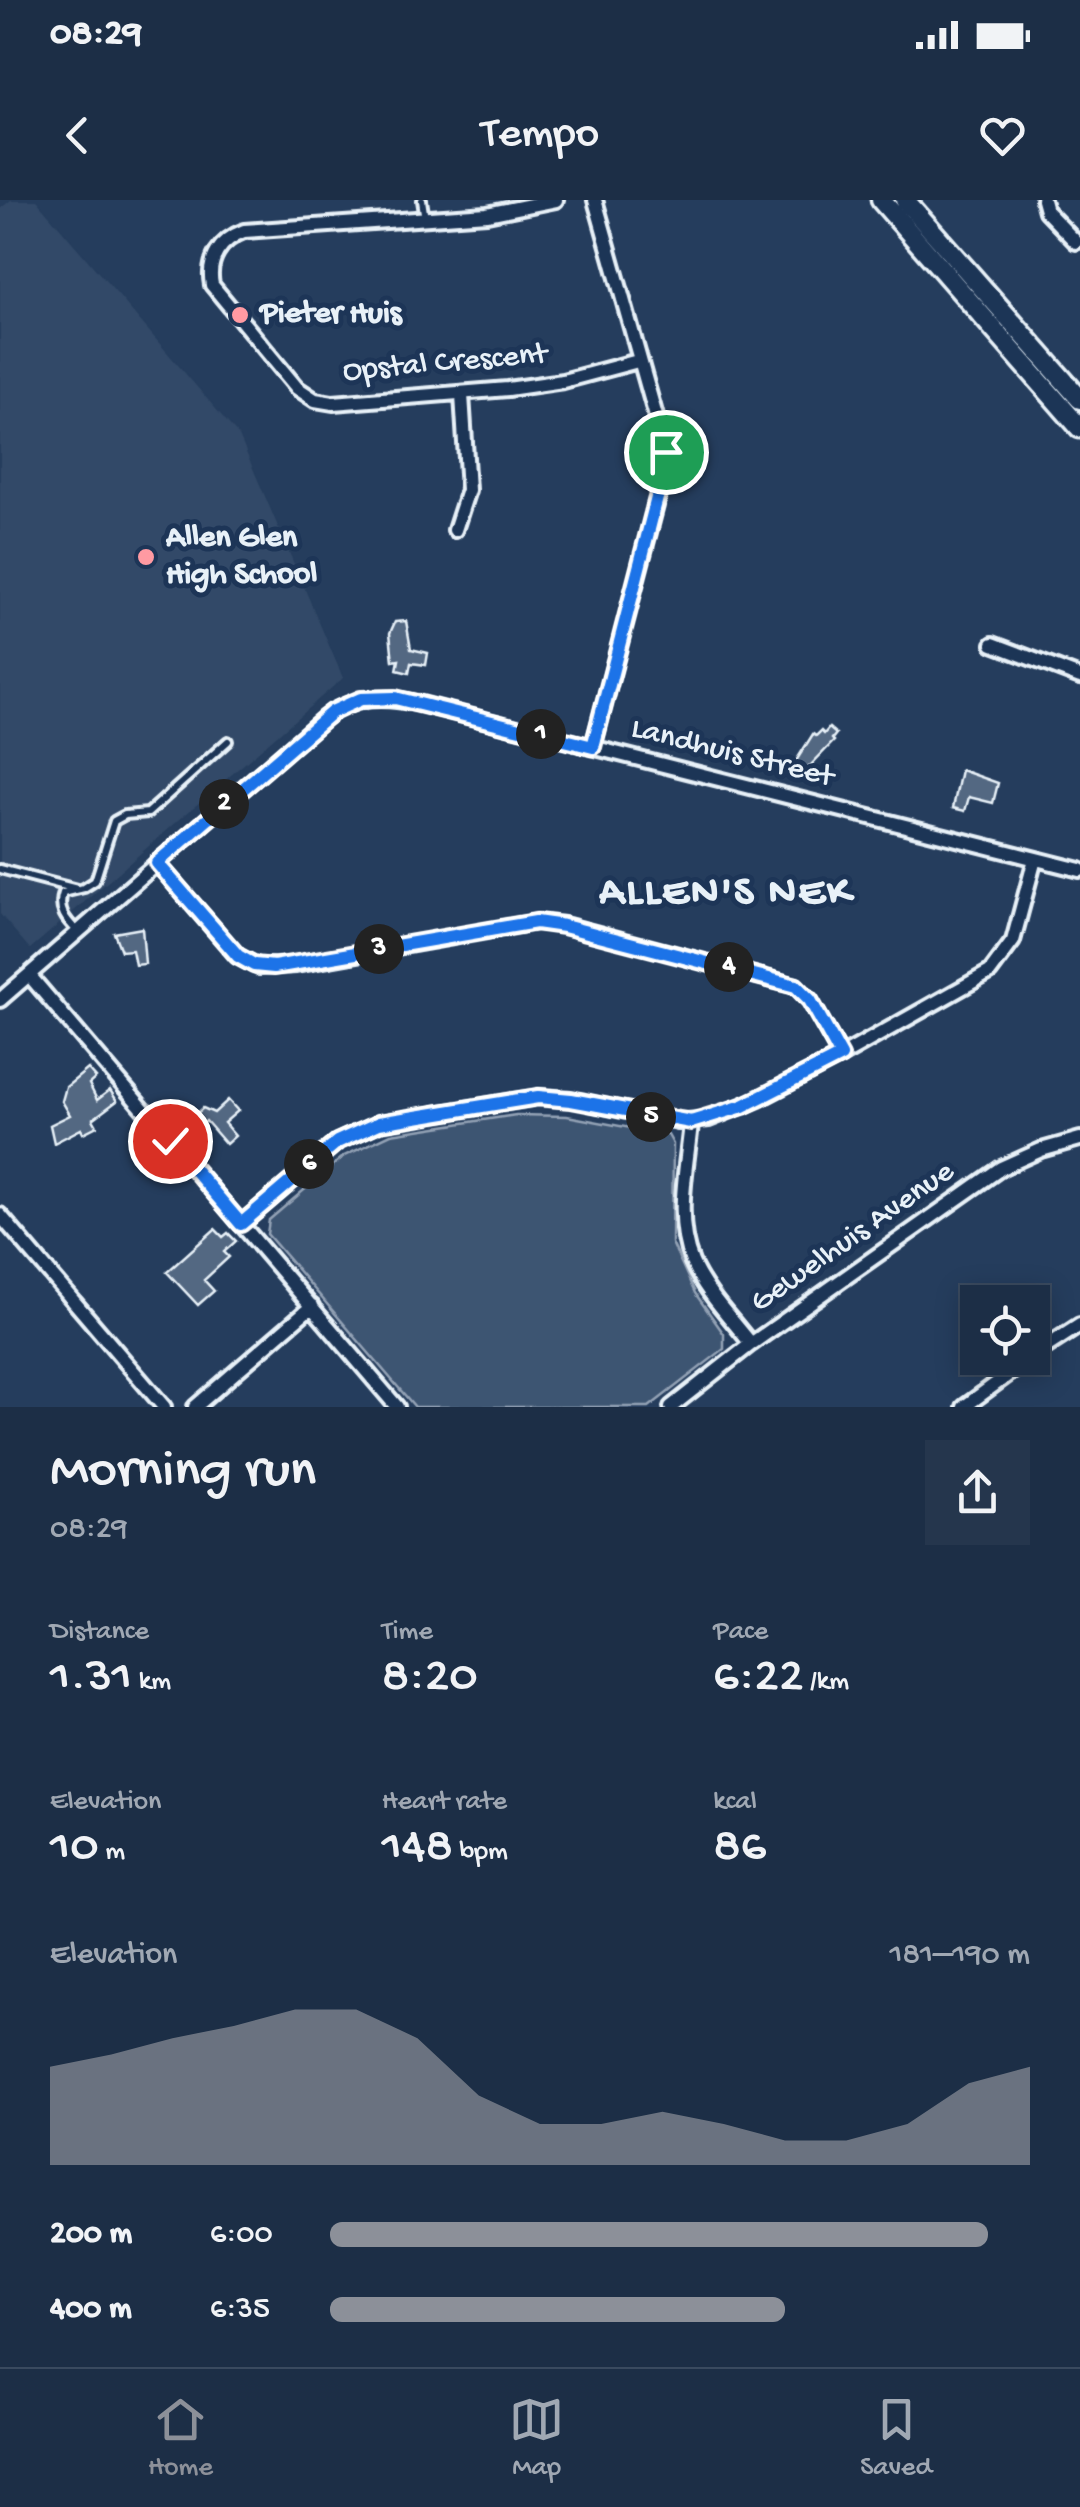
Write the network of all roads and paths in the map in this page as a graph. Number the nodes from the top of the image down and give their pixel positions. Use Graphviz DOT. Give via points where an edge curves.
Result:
graph roads {
  1 [pos="422,200"];
  2 [pos="556,200"];
  3 [pos="595,200"];
  4 [pos="881,200"];
  5 [pos="906,200"];
  6 [pos="1043,200"];
  7 [pos="424,219"];
  8 [pos="1076,242"];
  9 [pos="638,361"];
  10 [pos="462,395"];
  11 [pos="1080,399"];
  12 [pos="1080,428"];
  13 [pos="455,530"];
  14 [pos="993,644"];
  15 [pos="1080,678"];
  16 [pos="228,741"];
  17 [pos="593,747"];
  18 [pos="1035,858"];
  19 [pos="157,863"];
  20 [pos="0,870"];
  21 [pos="1080,870"];
  22 [pos="78,889"];
  23 [pos="78,932"];
  24 [pos="29,975"];
  25 [pos="0,1000"];
  26 [pos="841,1056"];
  27 [pos="691,1122"];
  28 [pos="1080,1139"];
  29 [pos="0,1215"];
  30 [pos="241,1224"];
  31 [pos="312,1306"];
  32 [pos="1080,1326"];
  33 [pos="751,1344"];
  34 [pos="1050,1345"];
  35 [pos="1008,1375"];
  36 [pos="164,1407"];
  37 [pos="195,1407"];
  38 [pos="397,1407"];
  39 [pos="671,1407"];
  40 [pos="964,1407"];
  1 -- 7 [label="lane"];
  2 -- 7 [label="street, Opstal Crescent"];
  3 -- 9 [label="street"];
  4 -- 12 [label="main road"];
  5 -- 11 [label="main road"];
  6 -- 8 [label="street"];
  7 -- 10 [label="street, Opstal Crescent" via="231,236 210,272 212,286 296,388 315,400"];
  9 -- 10 [label="street, Opstal Crescent" via="563,381"];
  9 -- 17 [label="street" via="666,452 664,470"];
  10 -- 13 [label="street" via="468,490"];
  14 -- 15 [label="street"];
  16 -- 22 [label="lane" via="148,813 114,821 95,881"];
  17 -- 18 [label="street, Landhuis Street"];
  17 -- 19 [label="street, Landhuis Street" via="395,698 361,699 324,718"];
  18 -- 21 [label="street, Landhuis Street"];
  18 -- 26 [label="street" via="1014,941 990,972"];
  19 -- 23 [label="street, Landhuis Street"];
  19 -- 26 [label="street" via="238,956 254,965 296,965 536,922 564,926 796,986"];
  20 -- 22 [label="lane"];
  22 -- 23 [label="lane" via="61,899 64,918"];
  23 -- 24 [label="street, Landhuis Street"];
  24 -- 25 [label="street, Landhuis Street"];
  24 -- 30 [label="street"];
  26 -- 27 [label="street" via="743,1106"];
  27 -- 30 [label="street" via="538,1097 391,1120 337,1142"];
  27 -- 33 [label="street" via="685,1240 698,1274"];
  28 -- 33 [label="street, Gewelhuis Avenue" via="1001,1168"];
  29 -- 36 [label="street"];
  30 -- 31 [label="street"];
  31 -- 37 [label="street"];
  31 -- 38 [label="street"];
  32 -- 34 [label="street"];
  33 -- 39 [label="street, Gewelhuis Avenue"];
  35 -- 40 [label="street"];
}
